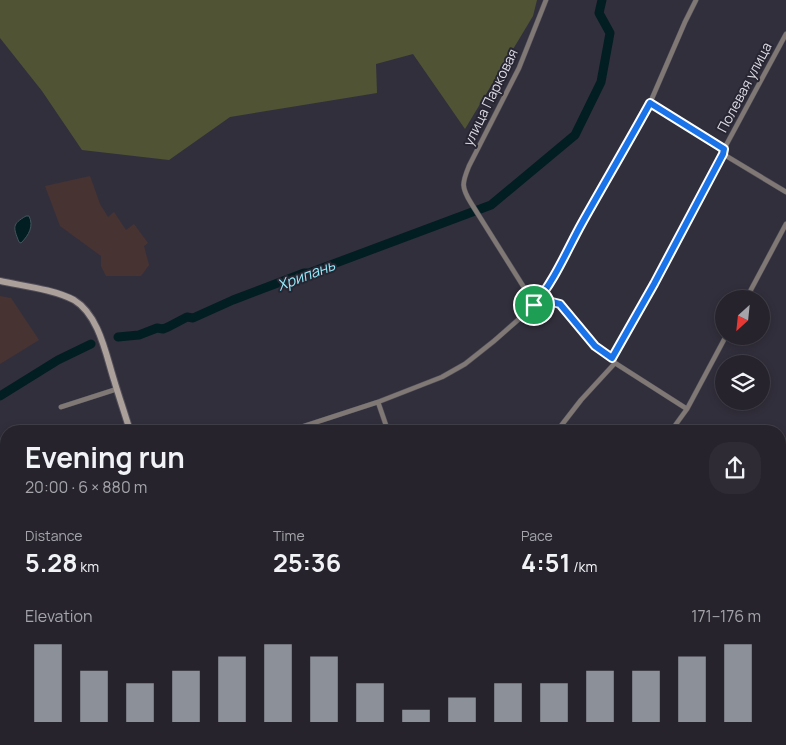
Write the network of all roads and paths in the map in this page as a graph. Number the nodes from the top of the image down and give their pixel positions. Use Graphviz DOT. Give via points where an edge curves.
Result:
graph roads {
  1 [pos="546,0"];
  2 [pos="696,0"];
  3 [pos="786,34"];
  4 [pos="650,103"];
  5 [pos="723,151"];
  6 [pos="786,192"];
  7 [pos="786,224"];
  8 [pos="0,282"];
  9 [pos="751,290"];
  10 [pos="534,305"];
  11 [pos="721,345"];
  12 [pos="614,360"];
  13 [pos="116,388"];
  14 [pos="378,402"];
  15 [pos="61,406"];
  16 [pos="687,409"];
  17 [pos="128,425"];
  18 [pos="307,425"];
  19 [pos="386,425"];
  20 [pos="562,425"];
  21 [pos="675,425"];
  1 -- 10 [label="street, улица Парковая" via="520,68 463,180 471,203"];
  2 -- 4 [label="street"];
  3 -- 5 [label="street, Полевая улица"];
  4 -- 5 [label="street"];
  4 -- 10 [label="street" via="564,259"];
  5 -- 6 [label="street"];
  5 -- 12 [label="street, Полевая улица"];
  7 -- 9 [label="street"];
  8 -- 13 [label="main road" via="52,292 78,303 94,322"];
  10 -- 12 [label="street" via="560,304 595,346"];
  10 -- 14 [label="street" via="494,341 457,368 428,384"];
  11 -- 16 [label="street"];
  12 -- 16 [label="street"];
  12 -- 20 [label="street, Полевая улица"];
  13 -- 15 [label="street"];
  13 -- 17 [label="main road"];
  14 -- 18 [label="street"];
  14 -- 19 [label="street"];
  16 -- 21 [label="street"];
}
